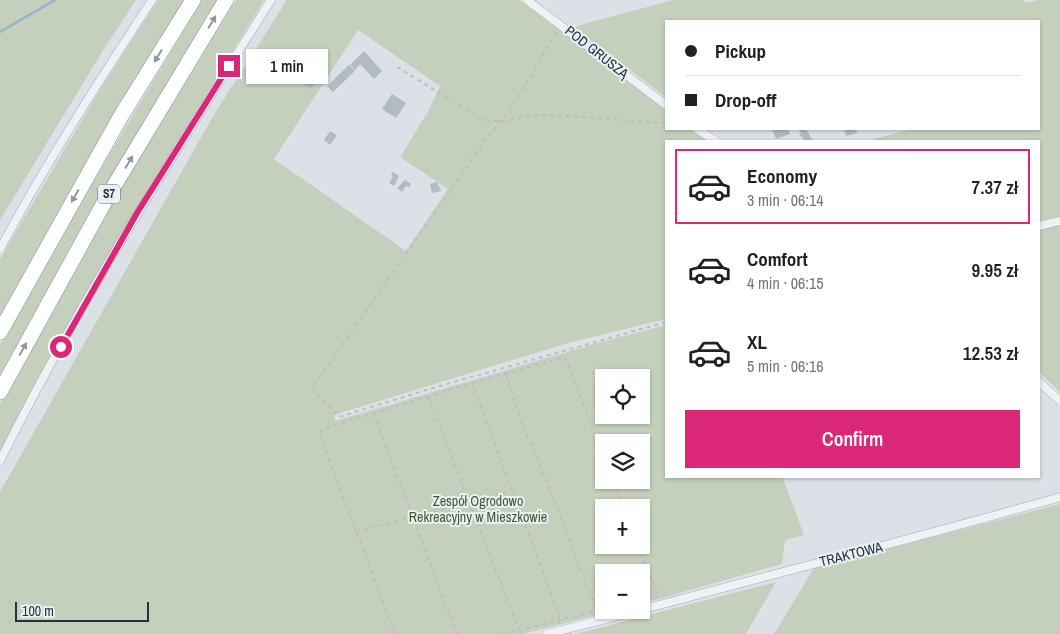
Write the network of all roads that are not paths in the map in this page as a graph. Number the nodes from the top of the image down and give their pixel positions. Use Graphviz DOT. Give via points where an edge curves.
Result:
graph roads {
  1 [pos="152,0"];
  2 [pos="193,0"];
  3 [pos="226,0"];
  4 [pos="270,0"];
  5 [pos="527,0"];
  6 [pos="665,104"];
  7 [pos="699,130"];
  8 [pos="714,140"];
  9 [pos="1060,221"];
  10 [pos="1040,226"];
  11 [pos="0,249"];
  12 [pos="0,332"];
  13 [pos="1040,383"];
  14 [pos="0,392"];
  15 [pos="1060,401"];
  16 [pos="0,461"];
  17 [pos="1060,497"];
  18 [pos="650,608"];
  19 [pos="605,619"];
  20 [pos="546,634"];
  1 -- 11 [label="street" via="50,162"];
  2 -- 12 [label="highway, S7, one-way" via="121,116"];
  14 -- 3 [label="highway, S7, one-way" via="105,201"];
  4 -- 16 [label="street" via="137,213 23,414"];
  5 -- 6 [label="street, POD GRUSZĄ"];
  7 -- 8 [label="street"];
  9 -- 10 [label="street"];
  13 -- 15 [label="street"];
  17 -- 18 [label="street, TRAKTOWA" via="911,540"];
  19 -- 20 [label="street, TRAKTOWA"];
}
